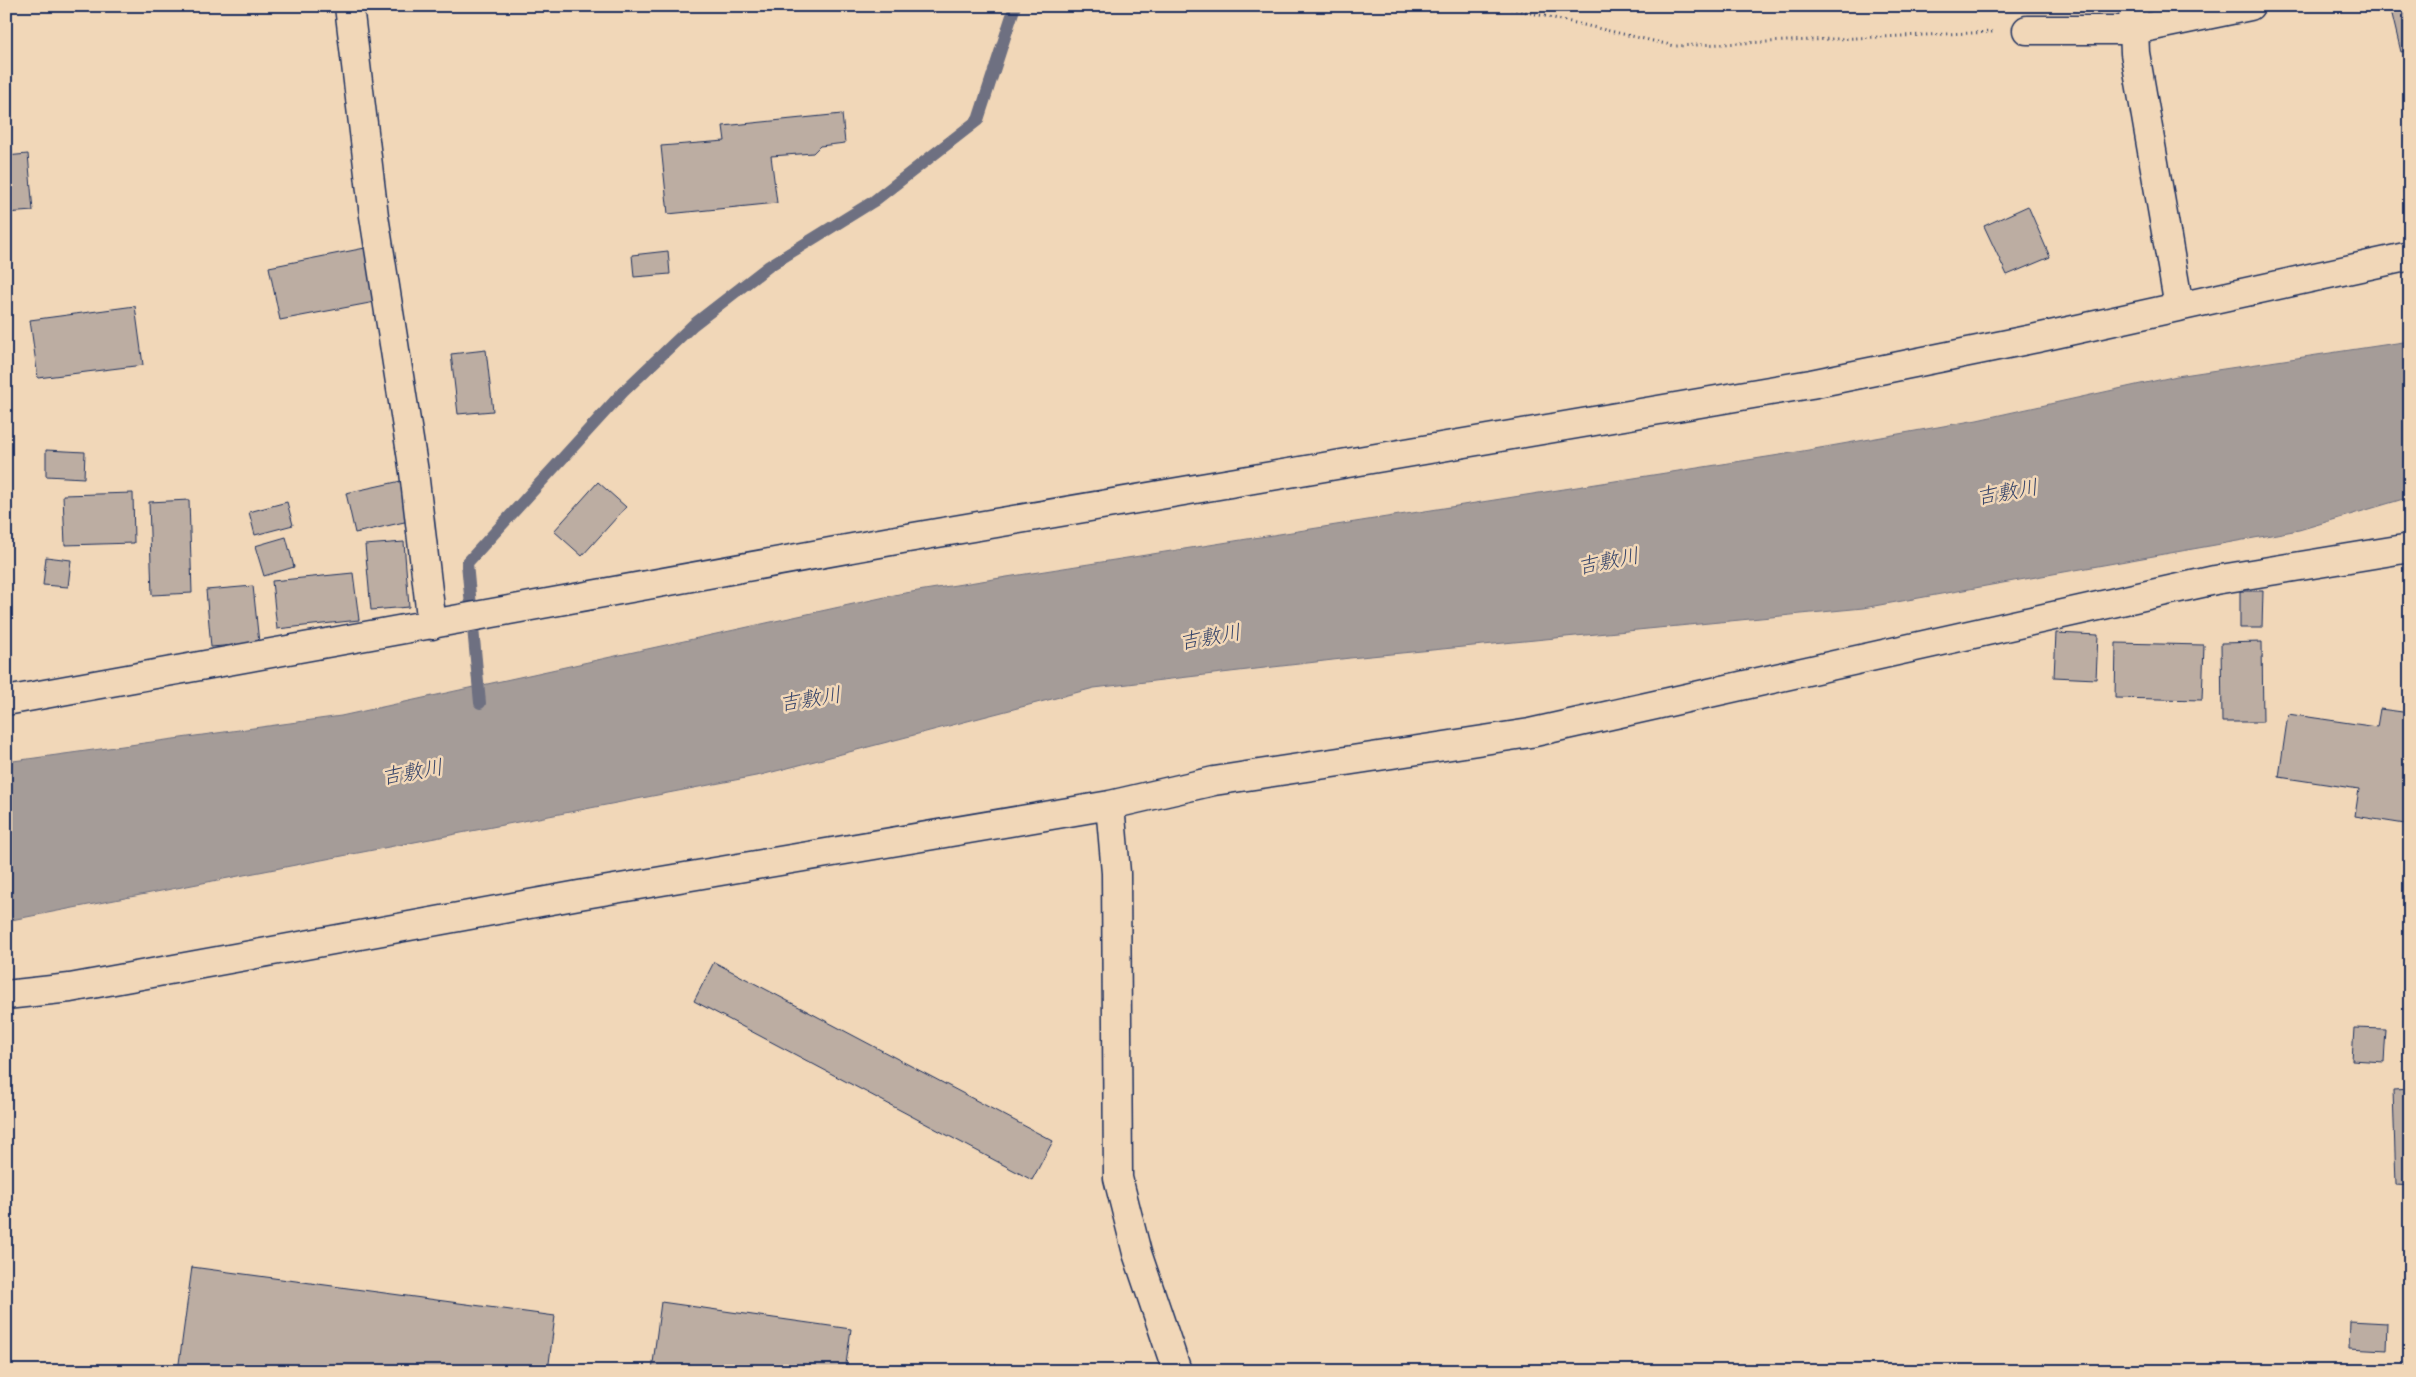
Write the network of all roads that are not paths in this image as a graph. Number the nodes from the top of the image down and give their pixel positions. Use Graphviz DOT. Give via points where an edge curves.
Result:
graph roads {
  1 [pos="348,6"];
  2 [pos="2250,6"];
  3 [pos="2133,18"];
  4 [pos="2027,30"];
  5 [pos="2410,256"];
  6 [pos="2180,307"];
  7 [pos="2410,548"];
  8 [pos="439,624"];
  9 [pos="6,700"];
  10 [pos="1110,805"];
  11 [pos="6,994"];
  12 [pos="1178,1371"];
  1 -- 8 [label="street" via="374,216"];
  2 -- 3 [label="street"];
  3 -- 4 [label="street"];
  3 -- 6 [label="street" via="2135,53"];
  5 -- 6 [label="street"];
  6 -- 8 [label="street" via="1811,384 912,538"];
  7 -- 10 [label="street" via="2215,580 1530,732 1214,781"];
  8 -- 9 [label="street"];
  10 -- 11 [label="street" via="579,895 70,988"];
  10 -- 12 [label="street" via="1116,873 1118,1178 1137,1252"];
}
